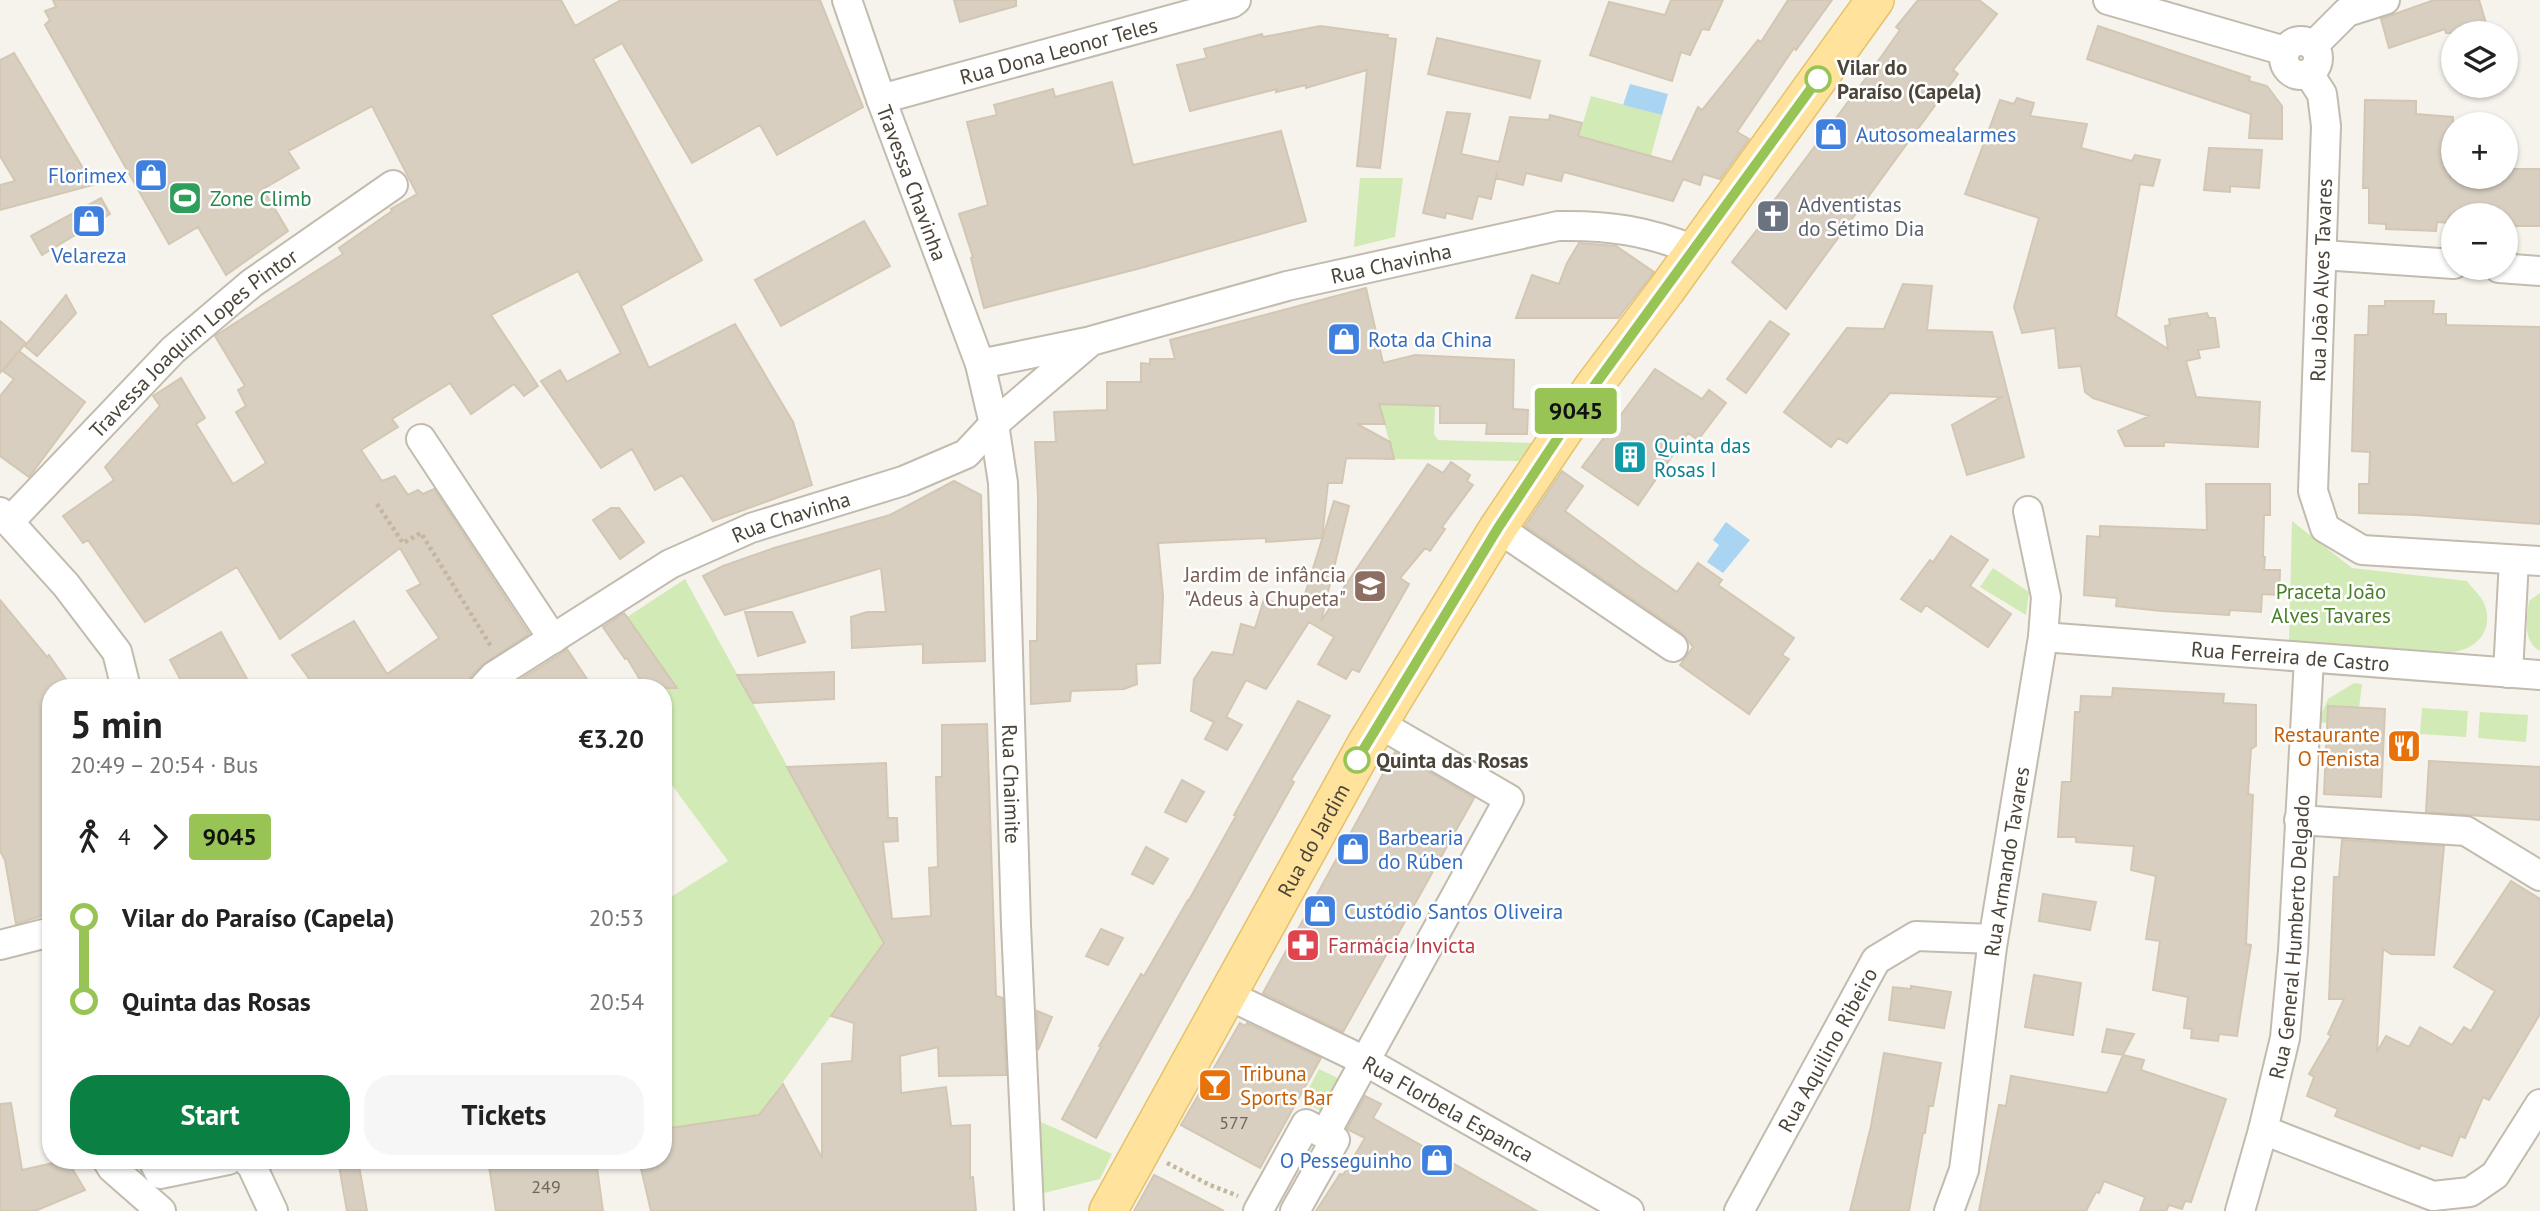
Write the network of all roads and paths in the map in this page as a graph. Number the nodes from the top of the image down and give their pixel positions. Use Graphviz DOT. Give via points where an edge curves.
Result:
graph roads {
  1 [pos="848,0"];
  2 [pos="1236,0"];
  3 [pos="1875,0"];
  4 [pos="2108,0"];
  5 [pos="2385,0"];
  6 [pos="2313,46"];
  7 [pos="2285,51"];
  8 [pos="2309,74"];
  9 [pos="881,99"];
  10 [pos="393,186"];
  11 [pos="1695,250"];
  12 [pos="2322,255"];
  13 [pos="2441,263"];
  14 [pos="2518,269"];
  15 [pos="2540,271"];
  16 [pos="1091,341"];
  17 [pos="980,364"];
  18 [pos="994,424"];
  19 [pos="421,439"];
  20 [pos="377,504"];
  21 [pos="2028,511"];
  22 [pos="5,517"];
  23 [pos="1498,528"];
  24 [pos="2527,561"];
  25 [pos="2043,637"];
  26 [pos="552,639"];
  27 [pos="1673,647"];
  28 [pos="2309,659"];
  29 [pos="505,670"];
  30 [pos="2508,673"];
  31 [pos="2540,675"];
  32 [pos="124,679"];
  33 [pos="494,679"];
  34 [pos="1378,723"];
  35 [pos="2299,820"];
  36 [pos="2540,876"];
  37 [pos="42,934"];
  38 [pos="1993,939"];
  39 [pos="0,945"];
  40 [pos="1228,995"];
  41 [pos="1365,1061"];
  42 [pos="2540,1104"];
  43 [pos="2263,1130"];
  44 [pos="1325,1134"];
  45 [pos="1141,1153"];
  46 [pos="121,1169"];
  47 [pos="158,1169"];
  48 [pos="195,1169"];
  49 [pos="249,1169"];
  50 [pos="1250,1204"];
  51 [pos="1030,1209"];
  52 [pos="1107,1210"];
  53 [pos="160,1211"];
  54 [pos="273,1211"];
  55 [pos="1296,1211"];
  56 [pos="1629,1211"];
  57 [pos="1739,1211"];
  58 [pos="1949,1211"];
  59 [pos="2240,1211"];
  1 -- 9 [label="street, Travessa Chavinha"];
  2 -- 9 [label="street, Rua Dona Leonor Teles"];
  3 -- 11 [label="main road, Rua do Jardim"];
  4 -- 7 [label="street"];
  5 -- 6 [label="street" via="2347,12"];
  6 -- 7 [label="street" via="2303,41 2292,43"];
  6 -- 8 [label="street" via="2317,66"];
  7 -- 8 [label="street" via="2289,71"];
  8 -- 12 [label="street, Rua João Alves Tavares" via="2322,94 2326,126"];
  9 -- 17 [label="street, Travessa Chavinha"];
  10 -- 22 [label="street, Travessa Joaquim Lopes Pintor" via="252,283 173,350"];
  11 -- 16 [label="street, Rua Chavinha" via="1639,232 1599,225 1558,226 1287,286"];
  11 -- 23 [label="main road, Rua do Jardim" via="1583,400"];
  12 -- 13 [label="street"];
  12 -- 24 [label="street, Rua João Alves Tavares" via="2313,491 2325,528 2362,550"];
  14 -- 15 [label="street"];
  16 -- 17 [label="street, Rua Chavinha"];
  16 -- 18 [label="street, Rua Chavinha"];
  17 -- 18 [label="street, Rua Chaimite"];
  18 -- 26 [label="street, Rua Chavinha" via="966,454 904,481 751,528 670,564"];
  18 -- 51 [label="street, Rua Chaimite" via="1003,483"];
  19 -- 26 [label="street"];
  20 -- 29 [label="path" via="404,543 421,533"];
  21 -- 25 [label="street, Rua Armando Tavares" via="2046,597"];
  22 -- 32 [label="street" via="66,585 117,652"];
  23 -- 27 [label="street"];
  23 -- 34 [label="main road, Rua do Jardim"];
  24 -- 30 [label="street"];
  25 -- 28 [label="street, Rua Ferreira de Castro"];
  25 -- 38 [label="street, Rua Armando Tavares"];
  26 -- 29 [label="street, Rua Chavinha"];
  28 -- 30 [label="street, Rua Ferreira de Castro"];
  28 -- 35 [label="street, Rua General Humberto Delgado"];
  29 -- 33 [label="street, Rua Chavinha"];
  30 -- 31 [label="street, Rua Ferreira de Castro"];
  34 -- 40 [label="main road, Rua do Jardim"];
  34 -- 41 [label="street" via="1508,799"];
  35 -- 36 [label="street" via="2466,831"];
  35 -- 43 [label="street, Rua General Humberto Delgado" via="2285,1038"];
  37 -- 39 [label="street"];
  38 -- 57 [label="street, Rua Aquilino Ribeiro" via="1916,936 1876,960"];
  38 -- 58 [label="street, Rua Armando Tavares" via="1964,1170"];
  40 -- 41 [label="street, Rua Florbela Espanca"];
  40 -- 45 [label="main road, Rua do Jardim"];
  41 -- 44 [label="street"];
  41 -- 56 [label="street, Rua Florbela Espanca"];
  42 -- 43 [label="street" via="2495,1175 2470,1192 2433,1196"];
  43 -- 59 [label="street, Rua General Humberto Delgado"];
  44 -- 50 [label="street" via="1306,1124"];
  44 -- 55 [label="street" via="1335,1140"];
  45 -- 50 [label="path"];
  45 -- 52 [label="main road, Rua do Jardim"];
  46 -- 53 [label="street"];
  47 -- 48 [label="street" via="160,1174"];
  49 -- 54 [label="street"];
}
